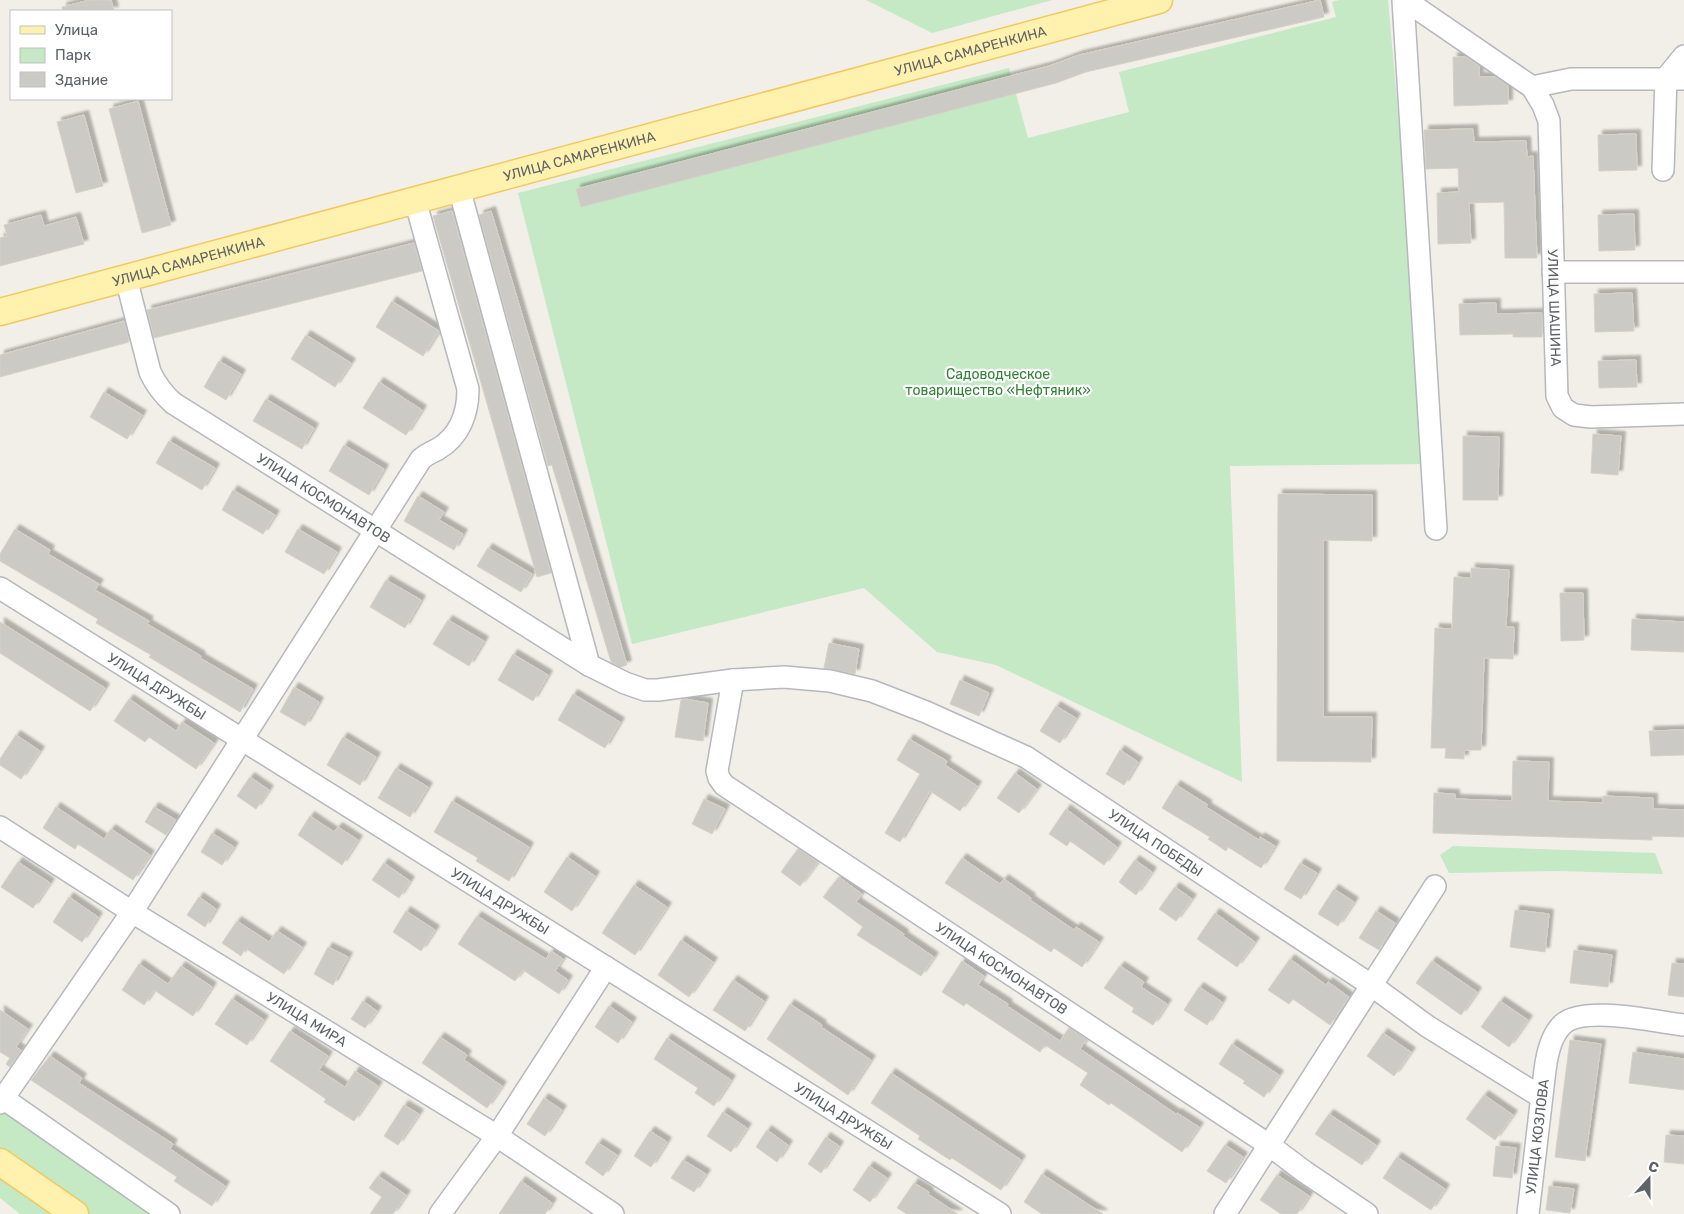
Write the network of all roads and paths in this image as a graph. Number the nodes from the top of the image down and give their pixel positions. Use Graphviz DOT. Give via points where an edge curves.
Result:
graph roads {
  1 [pos="1159,0"];
  2 [pos="1404,0"];
  3 [pos="1684,56"];
  4 [pos="1675,79"];
  5 [pos="1532,87"];
  6 [pos="1663,170"];
  7 [pos="459,188"];
  8 [pos="415,200"];
  9 [pos="1553,272"];
  10 [pos="1684,272"];
  11 [pos="126,278"];
  12 [pos="0,312"];
  13 [pos="1684,414"];
  14 [pos="1436,528"];
  15 [pos="377,531"];
  16 [pos="0,588"];
  17 [pos="589,665"];
  18 [pos="733,680"];
  19 [pos="243,740"];
  20 [pos="0,827"];
  21 [pos="1435,886"];
  22 [pos="132,912"];
  23 [pos="606,967"];
  24 [pos="1372,985"];
  25 [pos="1684,1025"];
  26 [pos="1541,1097"];
  27 [pos="1,1099"];
  28 [pos="497,1136"];
  29 [pos="1269,1145"];
  30 [pos="0,1162"];
  31 [pos="75,1214"];
  32 [pos="169,1214"];
  33 [pos="440,1214"];
  34 [pos="613,1214"];
  35 [pos="1000,1214"];
  36 [pos="1225,1214"];
  37 [pos="1367,1214"];
  38 [pos="1528,1214"];
  1 -- 7 [label="main road, УЛИЦА САМАРЕНКИНА"];
  2 -- 5 [label="street, УЛИЦА ШАШИНА"];
  2 -- 14 [label="street"];
  3 -- 4 [label="street"];
  4 -- 5 [label="street" via="1571,79"];
  4 -- 6 [label="street"];
  5 -- 9 [label="street, УЛИЦА ШАШИНА" via="1549,121"];
  7 -- 8 [label="main road, УЛИЦА САМАРЕНКИНА"];
  7 -- 17 [label="street"];
  8 -- 11 [label="main road, УЛИЦА САМАРЕНКИНА"];
  8 -- 15 [label="street" via="468,388 468,404 459,429 452,438 421,459"];
  9 -- 10 [label="street"];
  9 -- 13 [label="street, УЛИЦА ШАШИНА" via="1557,396 1563,408 1574,415 1591,416"];
  11 -- 12 [label="main road, УЛИЦА САМАРЕНКИНА"];
  11 -- 15 [label="street, УЛИЦА КОСМОНАВТОВ" via="144,357 162,393"];
  15 -- 17 [label="street, УЛИЦА КОСМОНАВТОВ"];
  15 -- 19 [label="street"];
  16 -- 19 [label="street, УЛИЦА ДРУЖБЫ"];
  17 -- 18 [label="street, УЛИЦА КОСМОНАВТОВ" via="645,690"];
  18 -- 24 [label="street, УЛИЦА ПОБЕДЫ" via="784,677 830,681 872,691 1026,757"];
  18 -- 29 [label="street, УЛИЦА КОСМОНАВТОВ" via="718,771 724,785"];
  19 -- 22 [label="street"];
  19 -- 23 [label="street, УЛИЦА ДРУЖБЫ"];
  20 -- 22 [label="street, УЛИЦА МИРА"];
  21 -- 24 [label="street"];
  22 -- 27 [label="street"];
  22 -- 28 [label="street, УЛИЦА МИРА"];
  23 -- 28 [label="street"];
  23 -- 35 [label="street, УЛИЦА ДРУЖБЫ"];
  24 -- 26 [label="street, УЛИЦА ПОБЕДЫ" via="1427,1026"];
  24 -- 29 [label="street"];
  25 -- 26 [label="street, УЛИЦА КОЗЛОВА" via="1604,1015 1582,1015 1564,1022 1557,1030 1546,1059"];
  26 -- 38 [label="street, УЛИЦА КОЗЛОВА"];
  27 -- 32 [label="street"];
  28 -- 33 [label="street"];
  28 -- 34 [label="street, УЛИЦА МИРА"];
  29 -- 36 [label="street"];
  29 -- 37 [label="street, УЛИЦА КОСМОНАВТОВ"];
  30 -- 31 [label="main road"];
}
